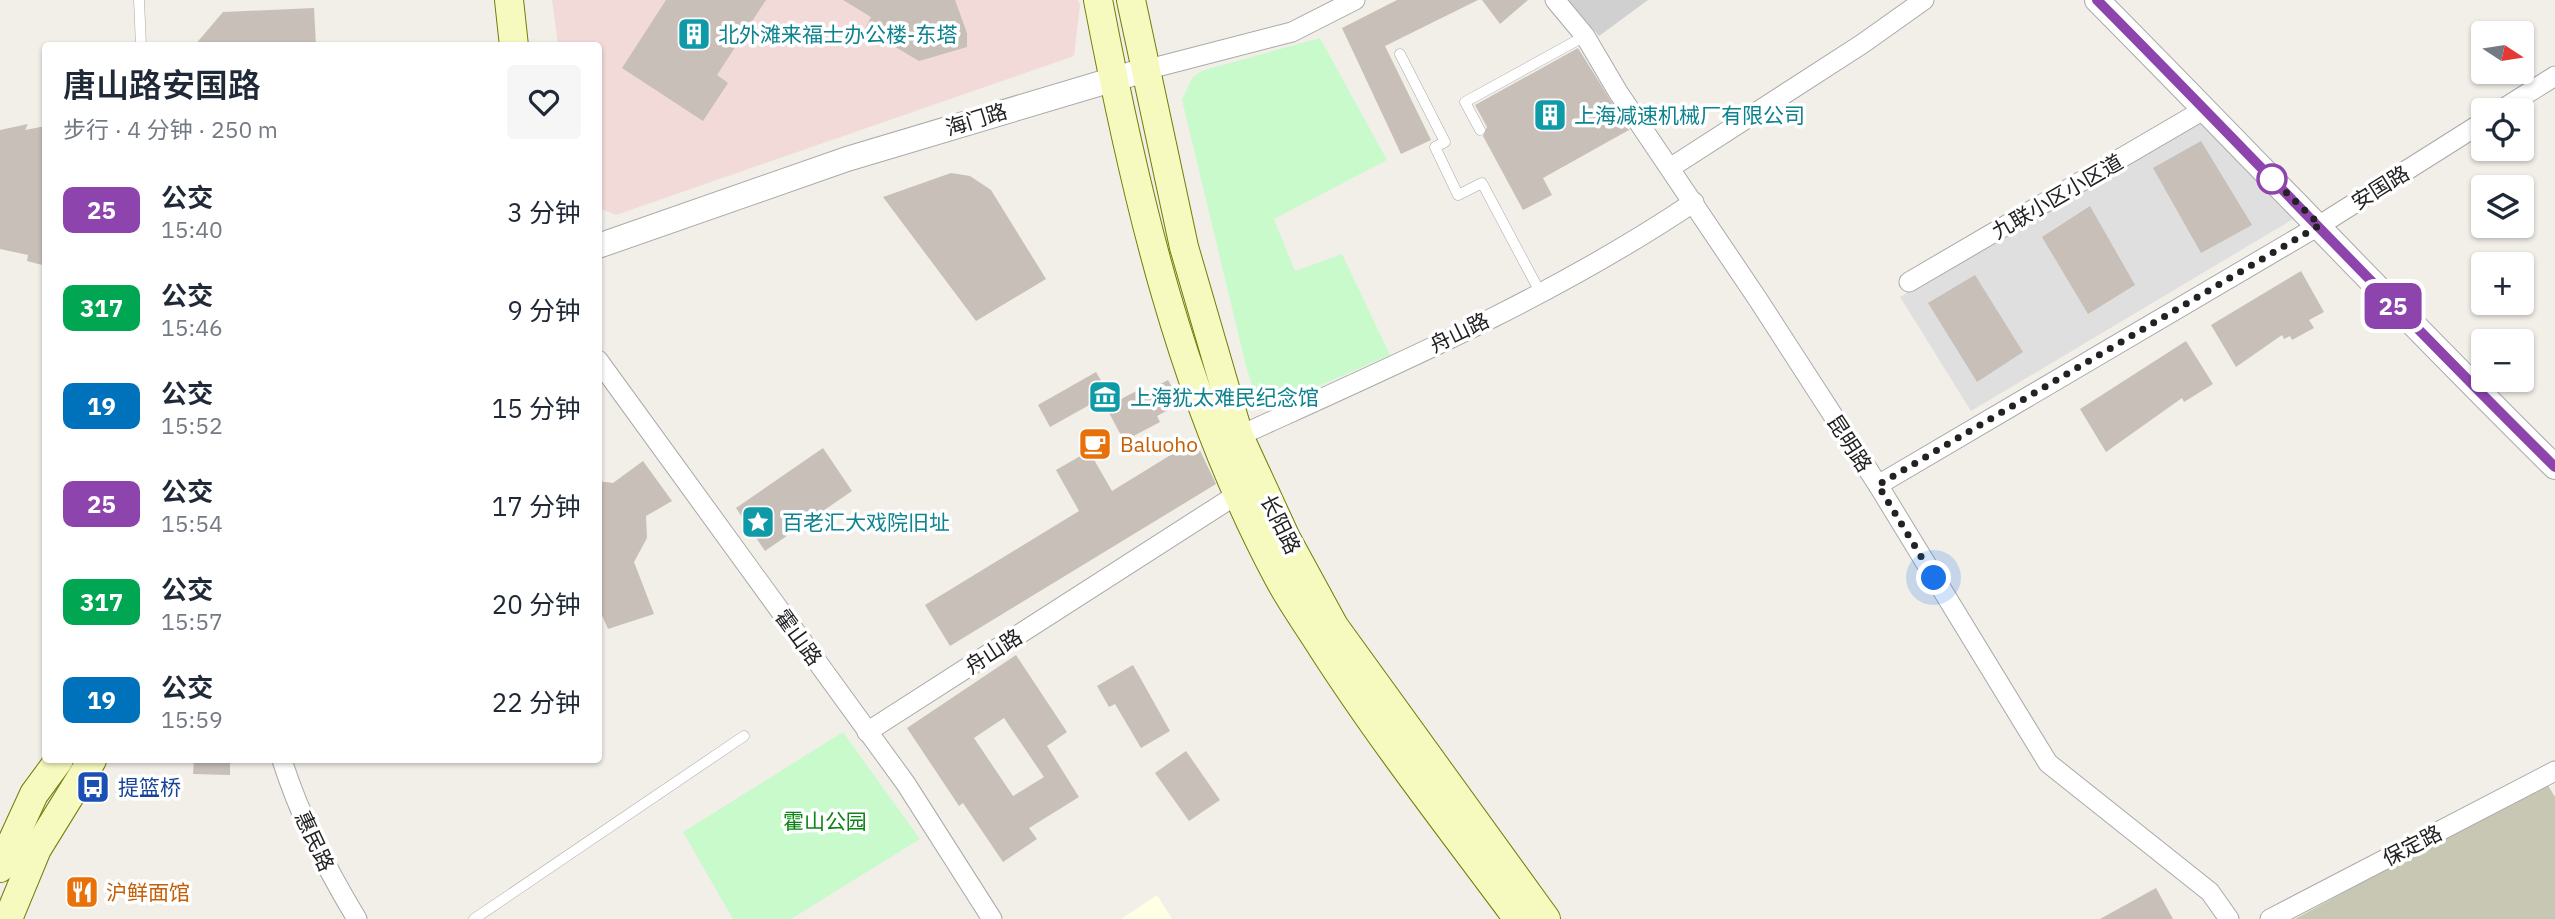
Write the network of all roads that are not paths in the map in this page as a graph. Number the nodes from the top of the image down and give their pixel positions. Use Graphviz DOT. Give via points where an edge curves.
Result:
graph roads {
  1 [pos="139,0"];
  2 [pos="509,0"];
  3 [pos="1098,0"];
  4 [pos="1131,0"];
  5 [pos="1355,0"];
  6 [pos="1555,0"];
  7 [pos="1924,0"];
  8 [pos="2097,0"];
  9 [pos="1585,36"];
  10 [pos="141,42"];
  11 [pos="514,42"];
  12 [pos="1400,54"];
  13 [pos="1145,70"];
  14 [pos="2555,76"];
  15 [pos="1113,78"];
  16 [pos="2520,98"];
  17 [pos="2205,109"];
  18 [pos="2471,130"];
  19 [pos="1480,131"];
  20 [pos="1670,167"];
  21 [pos="1694,202"];
  22 [pos="2320,225"];
  23 [pos="602,245"];
  24 [pos="1909,282"];
  25 [pos="1541,292"];
  26 [pos="602,366"];
  27 [pos="1228,441"];
  28 [pos="2555,467"];
  29 [pos="1878,485"];
  30 [pos="1249,487"];
  31 [pos="867,732"];
  32 [pos="744,736"];
  33 [pos="57,763"];
  34 [pos="90,763"];
  35 [pos="283,763"];
  36 [pos="2555,771"];
  37 [pos="0,868"];
  38 [pos="1527,916"];
  39 [pos="8,919"];
  40 [pos="357,919"];
  41 [pos="474,919"];
  42 [pos="992,919"];
  43 [pos="2229,919"];
  44 [pos="2270,919"];
  1 -- 10 [label="lane"];
  2 -- 11 [label="main road"];
  3 -- 15 [label="main road, 长阳路"];
  4 -- 13 [label="main road, 长阳路"];
  5 -- 13 [label="street, 海门路" via="1292,32"];
  6 -- 9 [label="street, 昆明路"];
  7 -- 20 [label="street"];
  8 -- 17 [label="street"];
  9 -- 19 [label="lane" via="1465,102"];
  9 -- 20 [label="street, 昆明路"];
  12 -- 25 [label="lane" via="1445,142 1435,147 1458,195 1482,183"];
  13 -- 15 [label="street, 海门路"];
  13 -- 27 [label="main road, 长阳路"];
  14 -- 16 [label="street"];
  15 -- 23 [label="street, 海门路" via="847,159"];
  15 -- 27 [label="main road, 长阳路" via="1170,313"];
  17 -- 22 [label="street"];
  17 -- 24 [label="street, 九联小区小区道"];
  18 -- 22 [label="street, 安国路"];
  20 -- 21 [label="street, 昆明路"];
  21 -- 25 [label="street, 舟山路" via="1637,240"];
  21 -- 29 [label="street, 昆明路"];
  22 -- 28 [label="street" via="2402,315"];
  22 -- 29 [label="street, 安国路"];
  25 -- 27 [label="street, 舟山路"];
  26 -- 31 [label="street, 霍山路"];
  27 -- 30 [label="main road, 长阳路"];
  29 -- 43 [label="street, 昆明路" via="2048,763 2210,892"];
  30 -- 31 [label="street, 舟山路"];
  30 -- 38 [label="main road, 长阳路" via="1279,579 1340,676 1422,792"];
  31 -- 42 [label="street, 霍山路" via="906,784"];
  32 -- 41 [label="lane"];
  33 -- 37 [label="main road" via="34,794"];
  34 -- 39 [label="main road" via="37,849"];
  35 -- 40 [label="street, 惠民路" via="303,821"];
  36 -- 44 [label="street, 保定路"];
}
